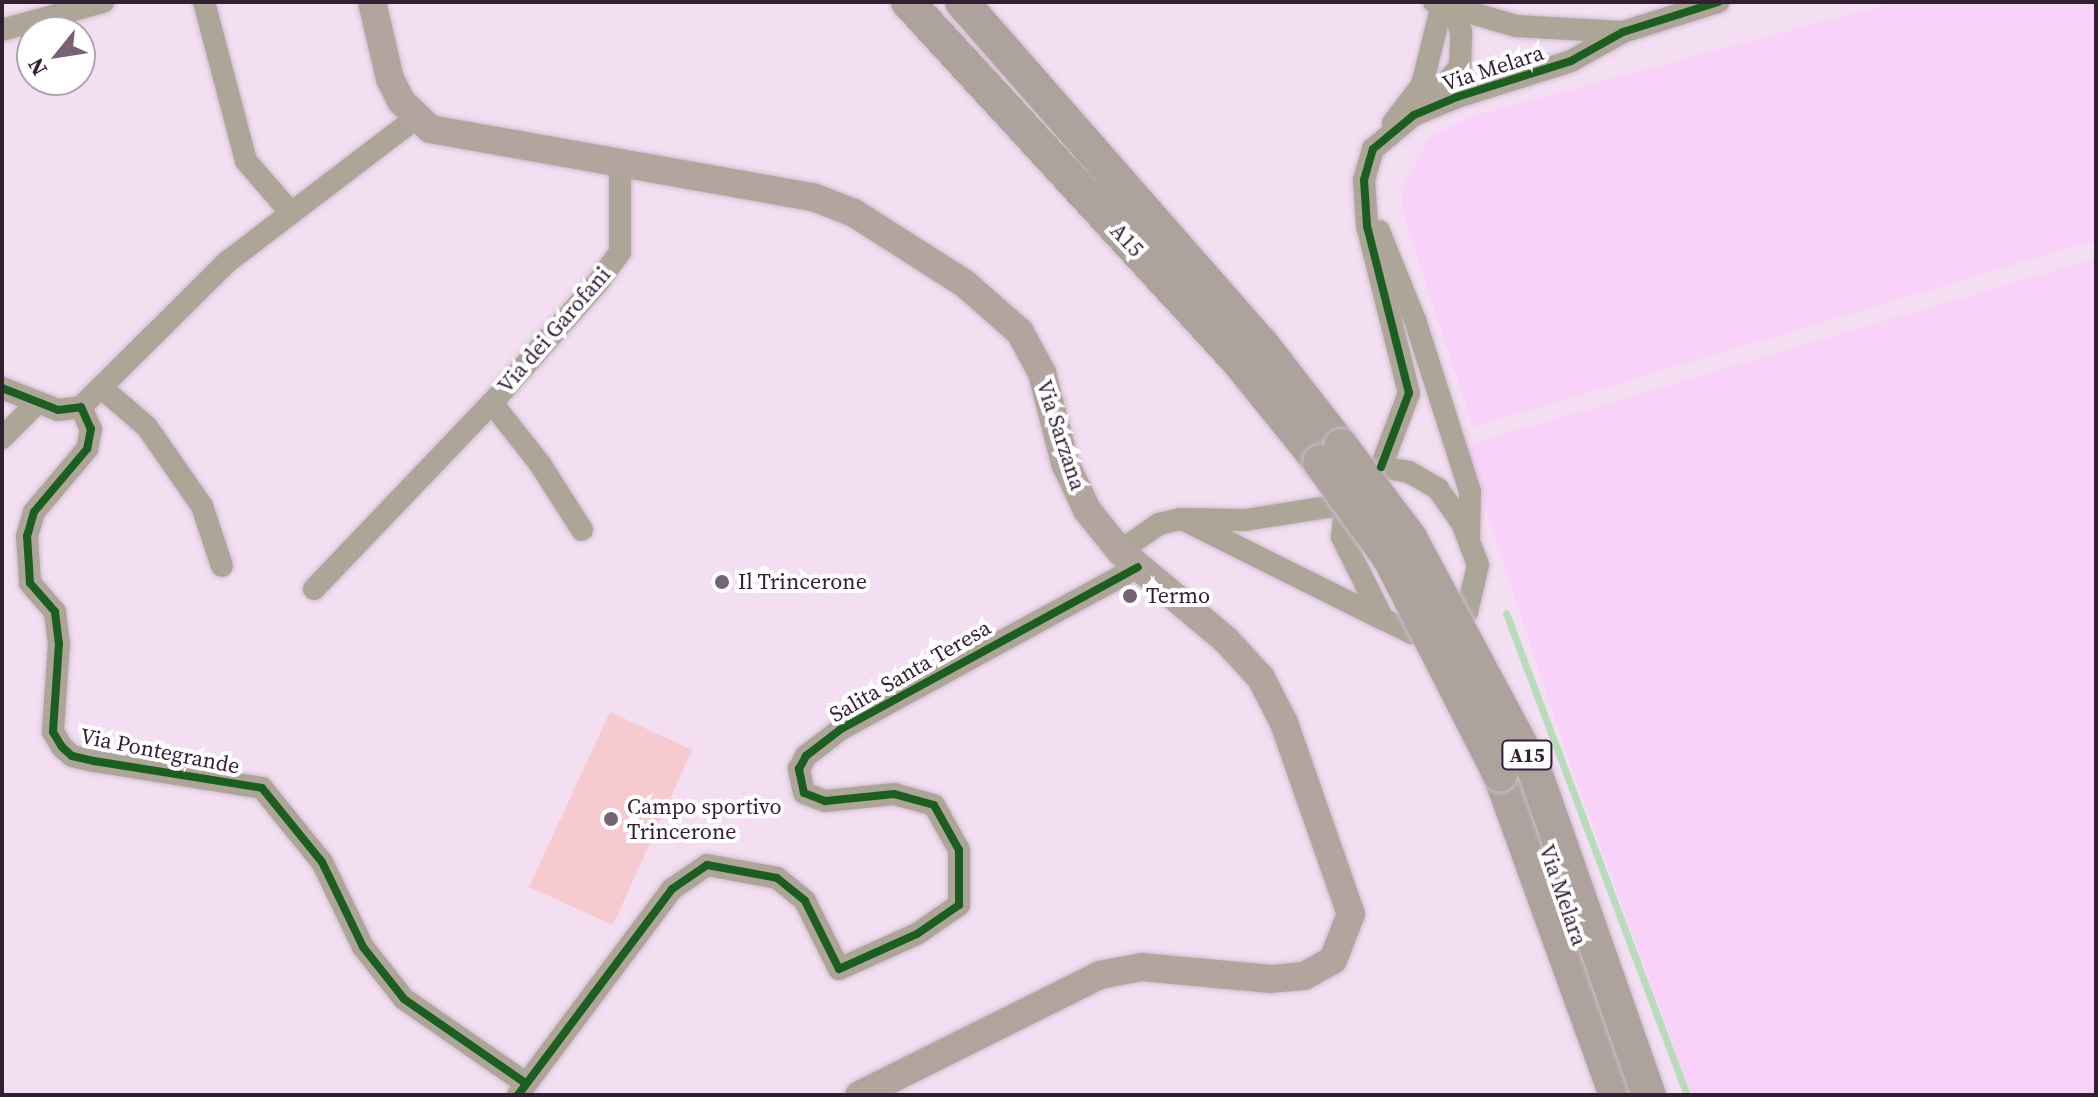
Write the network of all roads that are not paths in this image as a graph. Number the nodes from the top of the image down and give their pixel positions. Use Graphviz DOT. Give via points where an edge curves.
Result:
graph roads {
  1 [pos="103,2"];
  2 [pos="204,2"];
  3 [pos="372,2"];
  4 [pos="908,2"];
  5 [pos="962,2"];
  6 [pos="1718,2"];
  7 [pos="1443,5"];
  8 [pos="65,7"];
  9 [pos="2,30"];
  10 [pos="1623,32"];
  11 [pos="1414,115"];
  12 [pos="415,119"];
  13 [pos="1382,138"];
  14 [pos="620,162"];
  15 [pos="1366,199"];
  16 [pos="291,213"];
  17 [pos="1250,353"];
  18 [pos="2,388"];
  19 [pos="103,389"];
  20 [pos="492,403"];
  21 [pos="36,404"];
  22 [pos="81,407"];
  23 [pos="2,438"];
  24 [pos="1331,454"];
  25 [pos="1381,467"];
  26 [pos="1346,504"];
  27 [pos="1180,519"];
  28 [pos="582,530"];
  29 [pos="1469,542"];
  30 [pos="1129,559"];
  31 [pos="222,566"];
  32 [pos="314,589"];
  33 [pos="1467,612"];
  34 [pos="1383,619"];
  35 [pos="1412,633"];
  36 [pos="1482,700"];
  37 [pos="521,1089"];
  38 [pos="859,1095"];
  39 [pos="1616,1095"];
  40 [pos="1633,1095"];
  41 [pos="1649,1095"];
  1 -- 8 [label="street"];
  2 -- 16 [label="street" via="246,161"];
  3 -- 12 [label="main road" via="390,79"];
  4 -- 17 [label="highway, A15"];
  5 -- 17 [label="highway, A15"];
  6 -- 10 [label="street, Via Melara"];
  7 -- 10 [label="street" via="1516,26"];
  7 -- 11 [label="street" via="1461,32 1460,67"];
  7 -- 13 [label="street" via="1422,85"];
  8 -- 9 [label="street"];
  10 -- 11 [label="street, Via Melara" via="1571,61"];
  11 -- 13 [label="street, Via Melara"];
  12 -- 14 [label="main road, Via Sarzana" via="449,135"];
  12 -- 16 [label="street"];
  13 -- 15 [label="street" via="1368,163"];
  14 -- 20 [label="street, Via dei Garofani" via="620,252"];
  14 -- 30 [label="main road, Via Sarzana" via="813,197 854,213 964,283 1020,332 1042,373 1065,463 1087,510"];
  15 -- 25 [label="street" via="1375,265 1409,393"];
  15 -- 29 [label="street" via="1415,320 1470,491"];
  16 -- 19 [label="street" via="176,308"];
  17 -- 24 [label="highway, A15 / A15"];
  18 -- 21 [label="street"];
  19 -- 22 [label="street"];
  19 -- 31 [label="street" via="147,427 202,506"];
  20 -- 28 [label="street, Via dei Garofani"];
  20 -- 32 [label="street, Via dei Garofani"];
  21 -- 22 [label="street" via="58,410"];
  21 -- 23 [label="street"];
  22 -- 37 [label="street, Via Pontegrande" via="91,429 87,449 34,512 27,536 30,583 55,612 59,643 53,732 62,747 72,756 94,761 262,788 322,862 363,947 404,999"];
  24 -- 39 [label="highway, A15 / A15, bridge" via="1500,775"];
  24 -- 41 [label="highway, A15 / A15, bridge" via="1410,538 1534,769"];
  25 -- 26 [label="street" via="1348,483"];
  25 -- 29 [label="street" via="1409,472 1438,489"];
  26 -- 27 [label="street" via="1245,520"];
  26 -- 34 [label="street" via="1342,537"];
  27 -- 30 [label="street" via="1159,524"];
  27 -- 34 [label="street"];
  29 -- 33 [label="street" via="1478,565"];
  30 -- 37 [label="street, Salita Santa Teresa" via="841,729 806,756 799,769 804,793 825,801 894,794 934,805 959,850 959,905 917,934 839,969 805,901 777,878 707,865 672,889"];
  30 -- 38 [label="main road, Via Sarzana" via="1226,640 1261,678 1284,723 1351,914 1333,960 1304,976 1271,979 1142,967 1100,975"];
  33 -- 35 [label="street"];
  33 -- 36 [label="street, Via Melara" via="1470,665"];
  34 -- 35 [label="street"];
  35 -- 36 [label="street, Via Melara"];
  36 -- 40 [label="street, Via Melara" via="1540,829"];
}
